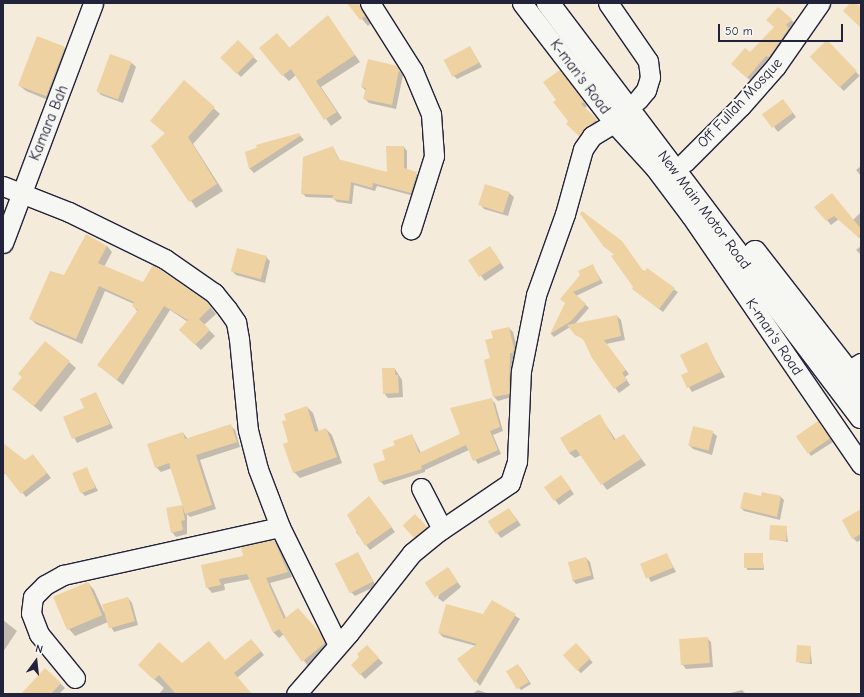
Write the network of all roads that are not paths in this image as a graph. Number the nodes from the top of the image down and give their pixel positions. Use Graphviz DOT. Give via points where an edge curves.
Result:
graph roads {
  1 [pos="93,3"];
  2 [pos="370,3"];
  3 [pos="522,3"];
  4 [pos="548,3"];
  5 [pos="565,3"];
  6 [pos="608,3"];
  7 [pos="820,3"];
  8 [pos="627,111"];
  9 [pos="685,162"];
  10 [pos="3,186"];
  11 [pos="21,193"];
  12 [pos="411,229"];
  13 [pos="3,243"];
  14 [pos="730,257"];
  15 [pos="847,371"];
  16 [pos="861,388"];
  17 [pos="810,391"];
  18 [pos="861,417"];
  19 [pos="861,464"];
  20 [pos="421,488"];
  21 [pos="280,527"];
  22 [pos="442,529"];
  23 [pos="338,645"];
  24 [pos="74,678"];
  25 [pos="296,694"];
  1 -- 11 [label="street, Kamara Bah"];
  2 -- 12 [label="street" via="413,71 431,114 434,156"];
  3 -- 8 [label="street, K-man's Road"];
  4 -- 8 [label="highway, New Main Motor Road"];
  5 -- 8 [label="highway, New Main Motor Road"];
  6 -- 8 [label="street" via="648,61 650,77 646,90"];
  7 -- 9 [label="street, Off Fullah Mosque" via="776,66 742,106"];
  8 -- 9 [label="highway, New Main Motor Road"];
  8 -- 14 [label="highway, New Main Motor Road"];
  8 -- 22 [label="street" via="592,136 583,149 565,214 536,295 522,371 515,473 510,483"];
  9 -- 15 [label="highway, New Main Motor Road"];
  10 -- 11 [label="street"];
  11 -- 13 [label="street, Kamara Bah"];
  11 -- 21 [label="street" via="69,212 165,259 214,293 227,309 236,322 239,339 248,430 258,469"];
  14 -- 15 [label="highway, New Main Motor Road"];
  14 -- 17 [label="street, K-man's Road"];
  15 -- 16 [label="highway, New Main Motor Road"];
  15 -- 17 [label="street"];
  15 -- 18 [label="highway, New Main Motor Road"];
  17 -- 19 [label="street, K-man's Road"];
  20 -- 22 [label="street"];
  21 -- 23 [label="street"];
  21 -- 24 [label="street" via="63,575 45,585 33,597 31,613 39,634"];
  22 -- 23 [label="street" via="412,553"];
  23 -- 25 [label="street"];
}
